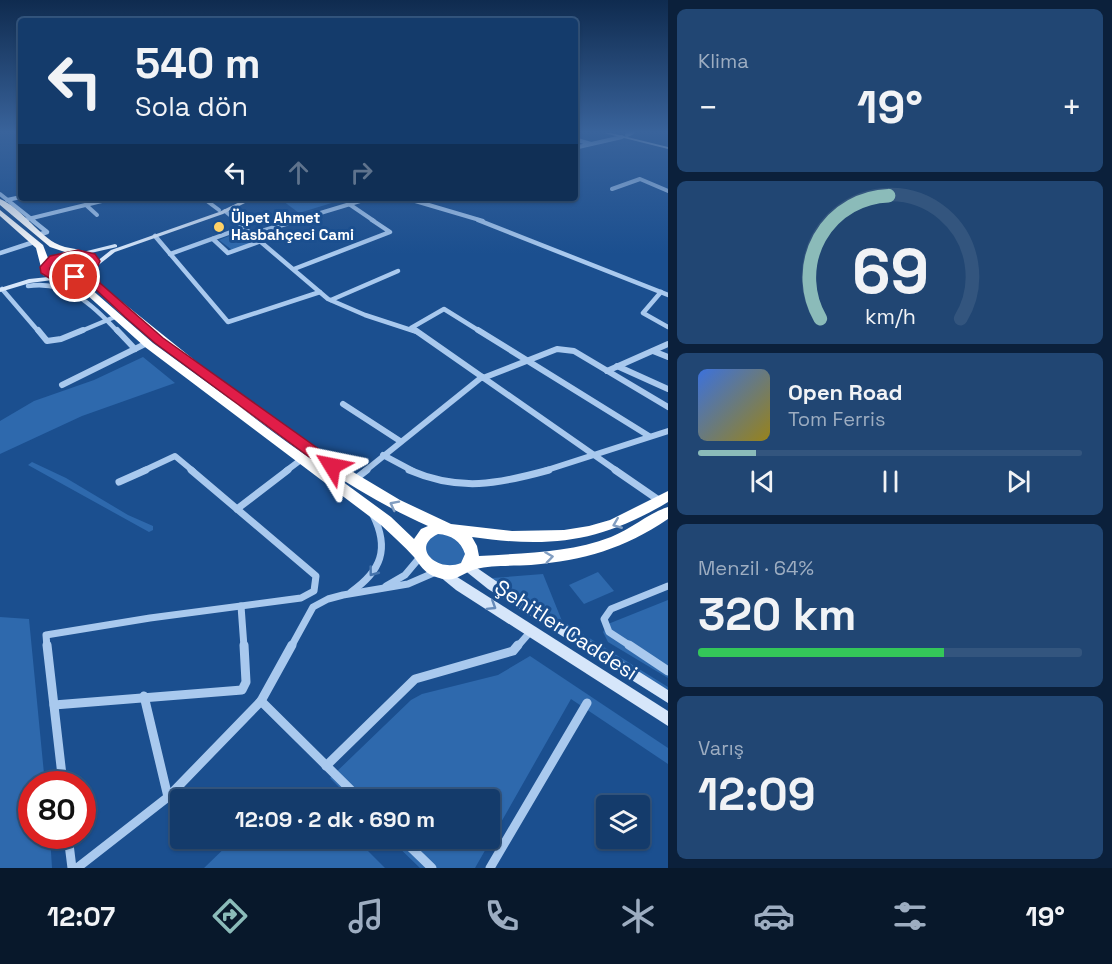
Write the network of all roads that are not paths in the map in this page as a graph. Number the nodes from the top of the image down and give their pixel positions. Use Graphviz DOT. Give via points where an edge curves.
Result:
graph roads {
  1 [pos="612,189"];
  2 [pos="668,191"];
  3 [pos="0,194"];
  4 [pos="18,198"];
  5 [pos="3,201"];
  6 [pos="102,201"];
  7 [pos="208,201"];
  8 [pos="238,201"];
  9 [pos="244,201"];
  10 [pos="360,201"];
  11 [pos="415,201"];
  12 [pos="349,204"];
  13 [pos="86,205"];
  14 [pos="222,210"];
  15 [pos="0,212"];
  16 [pos="97,215"];
  17 [pos="28,219"];
  18 [pos="245,227"];
  19 [pos="252,234"];
  20 [pos="155,236"];
  21 [pos="213,239"];
  22 [pos="261,241"];
  23 [pos="34,242"];
  24 [pos="0,253"];
  25 [pos="80,253"];
  26 [pos="170,254"];
  27 [pos="45,266"];
  28 [pos="93,267"];
  29 [pos="294,269"];
  30 [pos="398,271"];
  31 [pos="62,278"];
  32 [pos="14,285"];
  33 [pos="28,286"];
  34 [pos="1,289"];
  35 [pos="320,292"];
  36 [pos="661,292"];
  37 [pos="668,295"];
  38 [pos="331,300"];
  39 [pos="111,319"];
  40 [pos="668,327"];
  41 [pos="411,328"];
  42 [pos="147,343"];
  43 [pos="668,344"];
  44 [pos="135,350"];
  45 [pos="653,351"];
  46 [pos="668,357"];
  47 [pos="528,360"];
  48 [pos="617,366"];
  49 [pos="607,371"];
  50 [pos="482,378"];
  51 [pos="62,385"];
  52 [pos="668,389"];
  53 [pos="343,404"];
  54 [pos="668,407"];
  55 [pos="668,431"];
  56 [pos="649,436"];
  57 [pos="400,441"];
  58 [pos="384,455"];
  59 [pos="597,457"];
  60 [pos="302,459"];
  61 [pos="353,481"];
  62 [pos="119,482"];
  63 [pos="665,503"];
  64 [pos="365,505"];
  65 [pos="237,508"];
  66 [pos="450,529"];
  67 [pos="420,555"];
  68 [pos="469,564"];
  69 [pos="441,572"];
  70 [pos="668,586"];
  71 [pos="383,588"];
  72 [pos="314,592"];
  73 [pos="349,594"];
  74 [pos="321,602"];
  75 [pos="241,606"];
  76 [pos="531,631"];
  77 [pos="668,671"];
  78 [pos="144,696"];
  79 [pos="668,697"];
  80 [pos="261,701"];
  81 [pos="587,703"];
  82 [pos="54,705"];
  83 [pos="668,719"];
  84 [pos="327,766"];
  85 [pos="62,771"];
  86 [pos="350,789"];
  87 [pos="168,796"];
  88 [pos="70,849"];
  89 [pos="412,849"];
  90 [pos="72,868"];
  91 [pos="77,868"];
  92 [pos="432,868"];
  93 [pos="490,868"];
  1 -- 2 [label="street" via="640,179"];
  3 -- 5 [label="street"];
  4 -- 5 [label="street"];
  5 -- 17 [label="highway"];
  6 -- 13 [label="street"];
  7 -- 14 [label="street"];
  8 -- 14 [label="main road"];
  9 -- 14 [label="main road"];
  10 -- 12 [label="street"];
  11 -- 36 [label="street" via="493,224"];
  12 -- 19 [label="street"];
  12 -- 29 [label="street" via="390,232"];
  13 -- 16 [label="street"];
  13 -- 17 [label="street"];
  14 -- 18 [label="street"];
  14 -- 20 [label="main road"];
  14 -- 25 [label="main road" via="106,249"];
  15 -- 23 [label="highway"];
  17 -- 25 [label="highway" via="56,247"];
  18 -- 19 [label="street"];
  18 -- 21 [label="street"];
  19 -- 22 [label="street"];
  20 -- 26 [label="street"];
  20 -- 28 [label="main road" via="113,251"];
  21 -- 22 [label="street" via="228,253"];
  21 -- 26 [label="street"];
  22 -- 29 [label="street"];
  23 -- 24 [label="street"];
  23 -- 27 [label="highway" via="42,250"];
  25 -- 27 [label="highway" via="61,255"];
  25 -- 28 [label="highway" via="93,257"];
  26 -- 35 [label="street" via="228,322"];
  27 -- 31 [label="highway" via="46,273"];
  27 -- 32 [label="main road"];
  28 -- 31 [label="highway" via="80,276"];
  28 -- 61 [label="highway" via="97,286 159,340"];
  29 -- 35 [label="street"];
  30 -- 38 [label="street"];
  31 -- 32 [label="main road"];
  31 -- 39 [label="highway" via="80,284"];
  32 -- 34 [label="main road"];
  33 -- 39 [label="street" via="48,283 68,288"];
  34 -- 39 [label="street" via="47,341"];
  35 -- 38 [label="street"];
  36 -- 37 [label="street"];
  36 -- 40 [label="street" via="643,313"];
  38 -- 41 [label="street"];
  39 -- 42 [label="highway"];
  39 -- 44 [label="street"];
  41 -- 47 [label="street" via="444,309"];
  41 -- 50 [label="street"];
  42 -- 44 [label="street"];
  42 -- 60 [label="highway"];
  43 -- 45 [label="street"];
  44 -- 51 [label="street"];
  45 -- 46 [label="street"];
  45 -- 48 [label="street"];
  47 -- 49 [label="street" via="564,348"];
  47 -- 50 [label="street"];
  47 -- 56 [label="street"];
  48 -- 49 [label="street"];
  48 -- 52 [label="street"];
  49 -- 54 [label="street"];
  50 -- 57 [label="street"];
  50 -- 59 [label="street"];
  53 -- 57 [label="street"];
  55 -- 56 [label="street"];
  56 -- 59 [label="street"];
  57 -- 58 [label="street"];
  58 -- 59 [label="street" via="418,474 471,485 501,482"];
  58 -- 61 [label="street"];
  59 -- 63 [label="street"];
  60 -- 64 [label="highway"];
  60 -- 65 [label="street"];
  66 -- 61 [label="highway, one-way" via="395,506"];
  62 -- 65 [label="street" via="175,456"];
  63 -- 66 [label="highway, one-way" via="622,522 574,536 546,538"];
  68 -- 63 [label="highway, one-way" via="545,558 593,549 630,535"];
  64 -- 67 [label="highway"];
  64 -- 73 [label="street, one-way" via="380,530 383,553 372,574"];
  65 -- 72 [label="street" via="316,576"];
  66 -- 67 [label="highway" via="432,529 425,534 419,545"];
  66 -- 68 [label="highway" via="466,537 471,545"];
  67 -- 69 [label="highway"];
  67 -- 71 [label="street" via="405,575"];
  68 -- 69 [label="highway" via="454,573"];
  68 -- 79 [label="main road, Şehitler Caddesi" via="492,585"];
  69 -- 71 [label="street"];
  69 -- 76 [label="main road, Şehitler Caddesi, one-way"];
  70 -- 77 [label="street" via="611,609 604,619 609,632"];
  71 -- 73 [label="street"];
  72 -- 74 [label="street"];
  72 -- 75 [label="street" via="304,598"];
  73 -- 74 [label="street"];
  74 -- 80 [label="street" via="313,607"];
  75 -- 78 [label="street" via="244,688"];
  75 -- 82 [label="street" via="46,635"];
  76 -- 83 [label="main road, Şehitler Caddesi"];
  76 -- 84 [label="street" via="513,651 415,679"];
  78 -- 82 [label="street"];
  78 -- 87 [label="street"];
  80 -- 84 [label="street"];
  80 -- 87 [label="street"];
  81 -- 93 [label="street"];
  82 -- 85 [label="street"];
  84 -- 86 [label="street"];
  87 -- 91 [label="street"];
  88 -- 90 [label="street"];
  89 -- 92 [label="street"];
}
